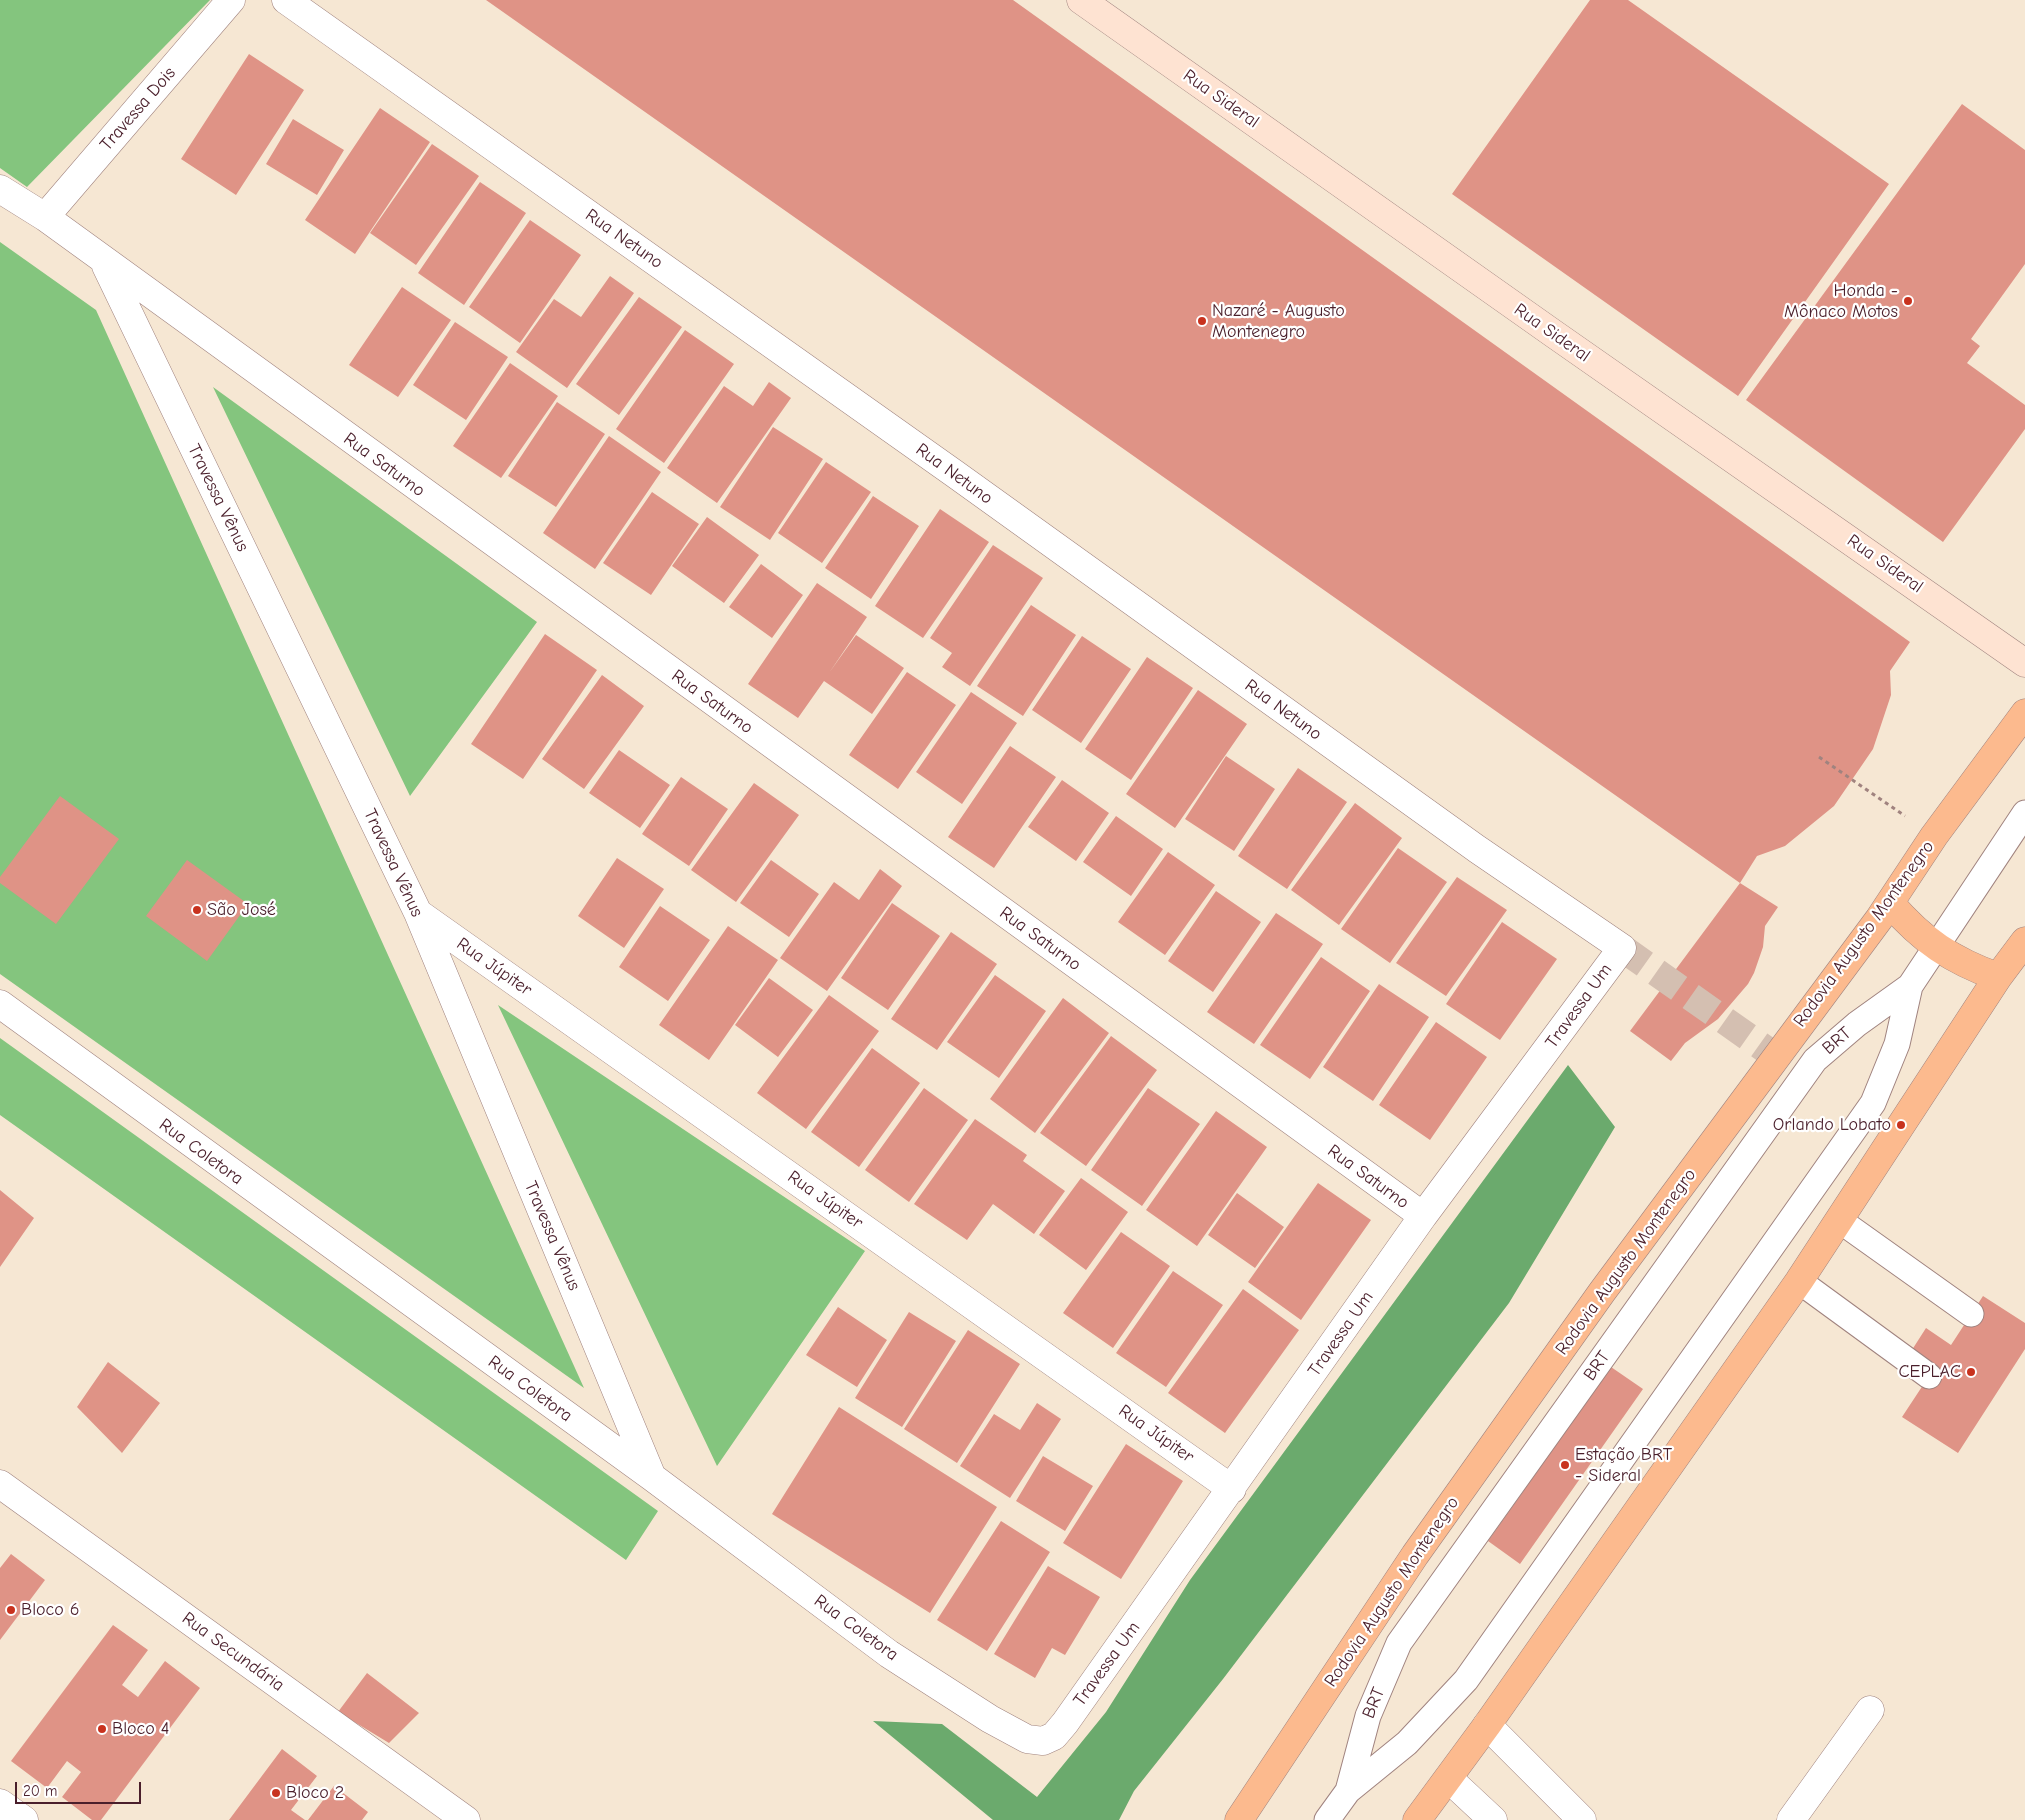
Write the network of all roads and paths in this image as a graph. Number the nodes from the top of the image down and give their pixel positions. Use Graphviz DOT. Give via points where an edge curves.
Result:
graph roads {
  1 [pos="231,0"];
  2 [pos="286,0"];
  3 [pos="1081,0"];
  4 [pos="0,189"];
  5 [pos="45,217"];
  6 [pos="104,263"];
  7 [pos="2025,663"];
  8 [pos="2025,713"];
  9 [pos="1820,757"];
  10 [pos="2025,813"];
  11 [pos="1934,836"];
  12 [pos="1890,903"];
  13 [pos="418,913"];
  14 [pos="2025,941"];
  15 [pos="1622,948"];
  16 [pos="1936,948"];
  17 [pos="1998,977"];
  18 [pos="1910,986"];
  19 [pos="0,1004"];
  20 [pos="1423,1216"];
  21 [pos="1840,1220"];
  22 [pos="1799,1280"];
  23 [pos="1971,1314"];
  24 [pos="1929,1376"];
  25 [pos="652,1477"];
  26 [pos="0,1484"];
  27 [pos="1232,1489"];
  28 [pos="1870,1710"];
  29 [pos="1065,1723"];
  30 [pos="1487,1724"];
  31 [pos="1449,1779"];
  32 [pos="1348,1791"];
  33 [pos="0,1803"];
  34 [pos="24,1820"];
  35 [pos="466,1820"];
  36 [pos="1239,1820"];
  37 [pos="1327,1820"];
  38 [pos="1417,1820"];
  39 [pos="1493,1820"];
  40 [pos="1582,1820"];
  41 [pos="1791,1820"];
  1 -- 5 [label="street, Travessa Dois"];
  2 -- 15 [label="street, Rua Netuno" via="1477,849"];
  3 -- 7 [label="main road, Rua Sideral"];
  4 -- 5 [label="street, Rua Saturno"];
  5 -- 6 [label="street, Rua Saturno"];
  6 -- 13 [label="street, Travessa Vênus"];
  6 -- 20 [label="street, Rua Saturno"];
  8 -- 11 [label="main road, Rodovia Augusto Montenegro"];
  9 -- 11 [label="path"];
  10 -- 16 [label="lane, BRT"];
  11 -- 12 [label="main road, Rodovia Augusto Montenegro"];
  12 -- 16 [label="main road"];
  12 -- 36 [label="main road, Rodovia Augusto Montenegro" via="1602,1292 1415,1555"];
  13 -- 25 [label="street, Travessa Vênus"];
  13 -- 27 [label="street, Rua Júpiter"];
  14 -- 17 [label="main road"];
  15 -- 20 [label="street, Travessa Um"];
  16 -- 17 [label="main road" via="1966,965"];
  16 -- 18 [label="lane, BRT"];
  17 -- 21 [label="main road"];
  18 -- 32 [label="lane, BRT" via="1897,1044 1873,1104 1466,1680 1408,1744"];
  18 -- 32 [label="lane, BRT" via="1857,1024 1815,1060 1400,1643 1368,1716"];
  19 -- 25 [label="street, Rua Coletora"];
  20 -- 27 [label="street, Travessa Um"];
  21 -- 22 [label="main road"];
  21 -- 23 [label="lane"];
  22 -- 24 [label="lane"];
  22 -- 30 [label="main road"];
  25 -- 29 [label="street, Rua Coletora" via="889,1654 990,1719 1028,1739 1043,1741 1054,1736"];
  26 -- 35 [label="street, Rua Secundária"];
  27 -- 29 [label="street, Travessa Um"];
  28 -- 41 [label="street"];
  30 -- 31 [label="main road"];
  30 -- 40 [label="street"];
  31 -- 38 [label="main road"];
  31 -- 39 [label="street"];
  32 -- 37 [label="lane, BRT"];
  33 -- 34 [label="street"];
}
